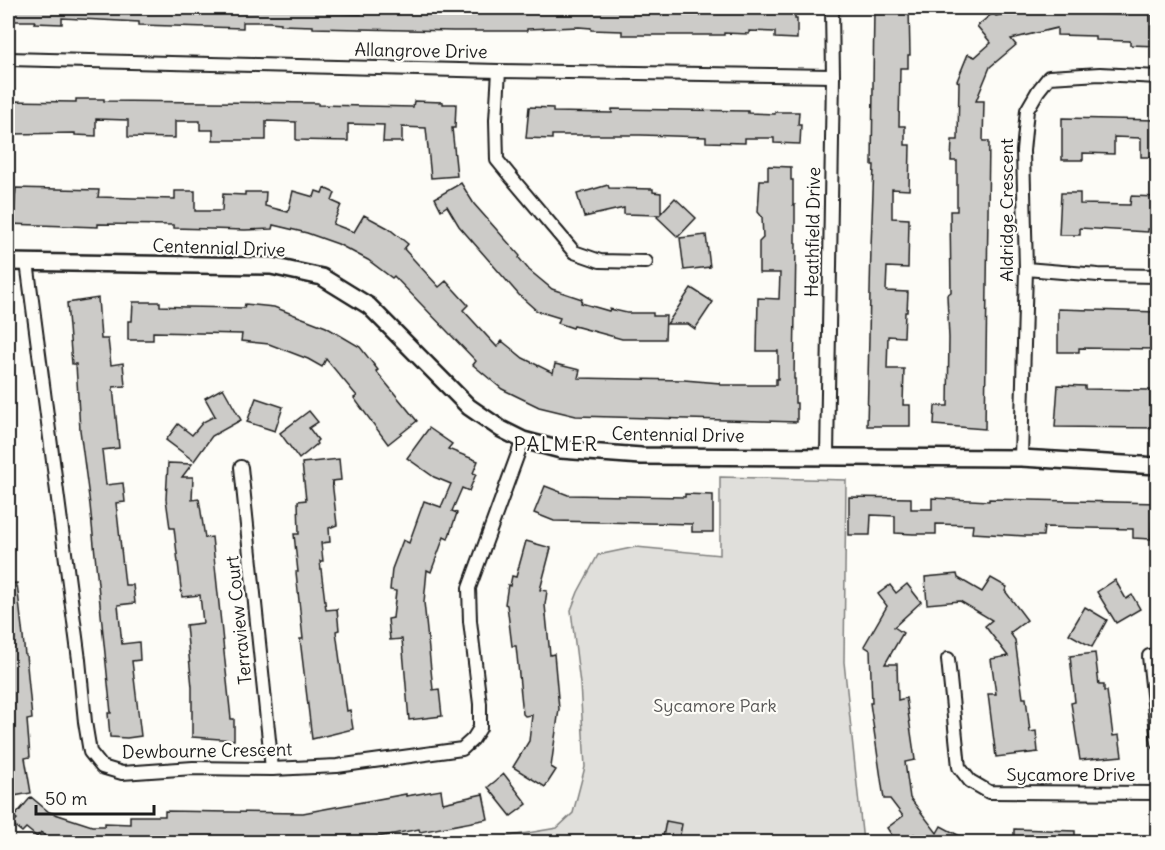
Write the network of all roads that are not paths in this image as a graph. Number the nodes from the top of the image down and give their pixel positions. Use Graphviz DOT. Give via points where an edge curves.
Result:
graph roads {
  1 [pos="832,8"];
  2 [pos="8,59"];
  3 [pos="499,71"];
  4 [pos="833,76"];
  5 [pos="1158,77"];
  6 [pos="8,262"];
  7 [pos="27,262"];
  8 [pos="646,262"];
  9 [pos="1026,269"];
  10 [pos="1158,276"];
  11 [pos="523,440"];
  12 [pos="827,456"];
  13 [pos="1021,458"];
  14 [pos="1158,466"];
  15 [pos="241,467"];
  16 [pos="1149,656"];
  17 [pos="948,659"];
  18 [pos="1158,743"];
  19 [pos="272,769"];
  20 [pos="1158,793"];
  1 -- 4 [label="street, Heathfield Drive"];
  2 -- 3 [label="street, Allangrove Drive"];
  3 -- 4 [label="street, Allangrove Drive"];
  3 -- 8 [label="street" via="497,160 574,252 600,261"];
  4 -- 12 [label="street, Heathfield Drive"];
  5 -- 9 [label="street, Aldridge Crescent" via="1049,77 1038,91 1027,111 1023,151"];
  6 -- 7 [label="street, Centennial Drive"];
  7 -- 11 [label="street, Centennial Drive" via="272,266 322,277 369,306 469,407"];
  7 -- 19 [label="street, Dewbourne Crescent" via="90,752 102,767 122,773 193,768"];
  9 -- 10 [label="street"];
  9 -- 13 [label="street, Aldridge Crescent"];
  11 -- 12 [label="street, Centennial Drive" via="561,450 641,456"];
  11 -- 19 [label="street, Dewbourne Crescent" via="469,588 480,704 480,728 473,739 462,749 337,766"];
  12 -- 13 [label="street, Centennial Drive"];
  13 -- 14 [label="street, Centennial Drive"];
  15 -- 19 [label="street, Terraview Court"];
  16 -- 18 [label="street"];
  17 -- 20 [label="street, Sycamore Drive" via="960,767 970,782 989,792"];
}
